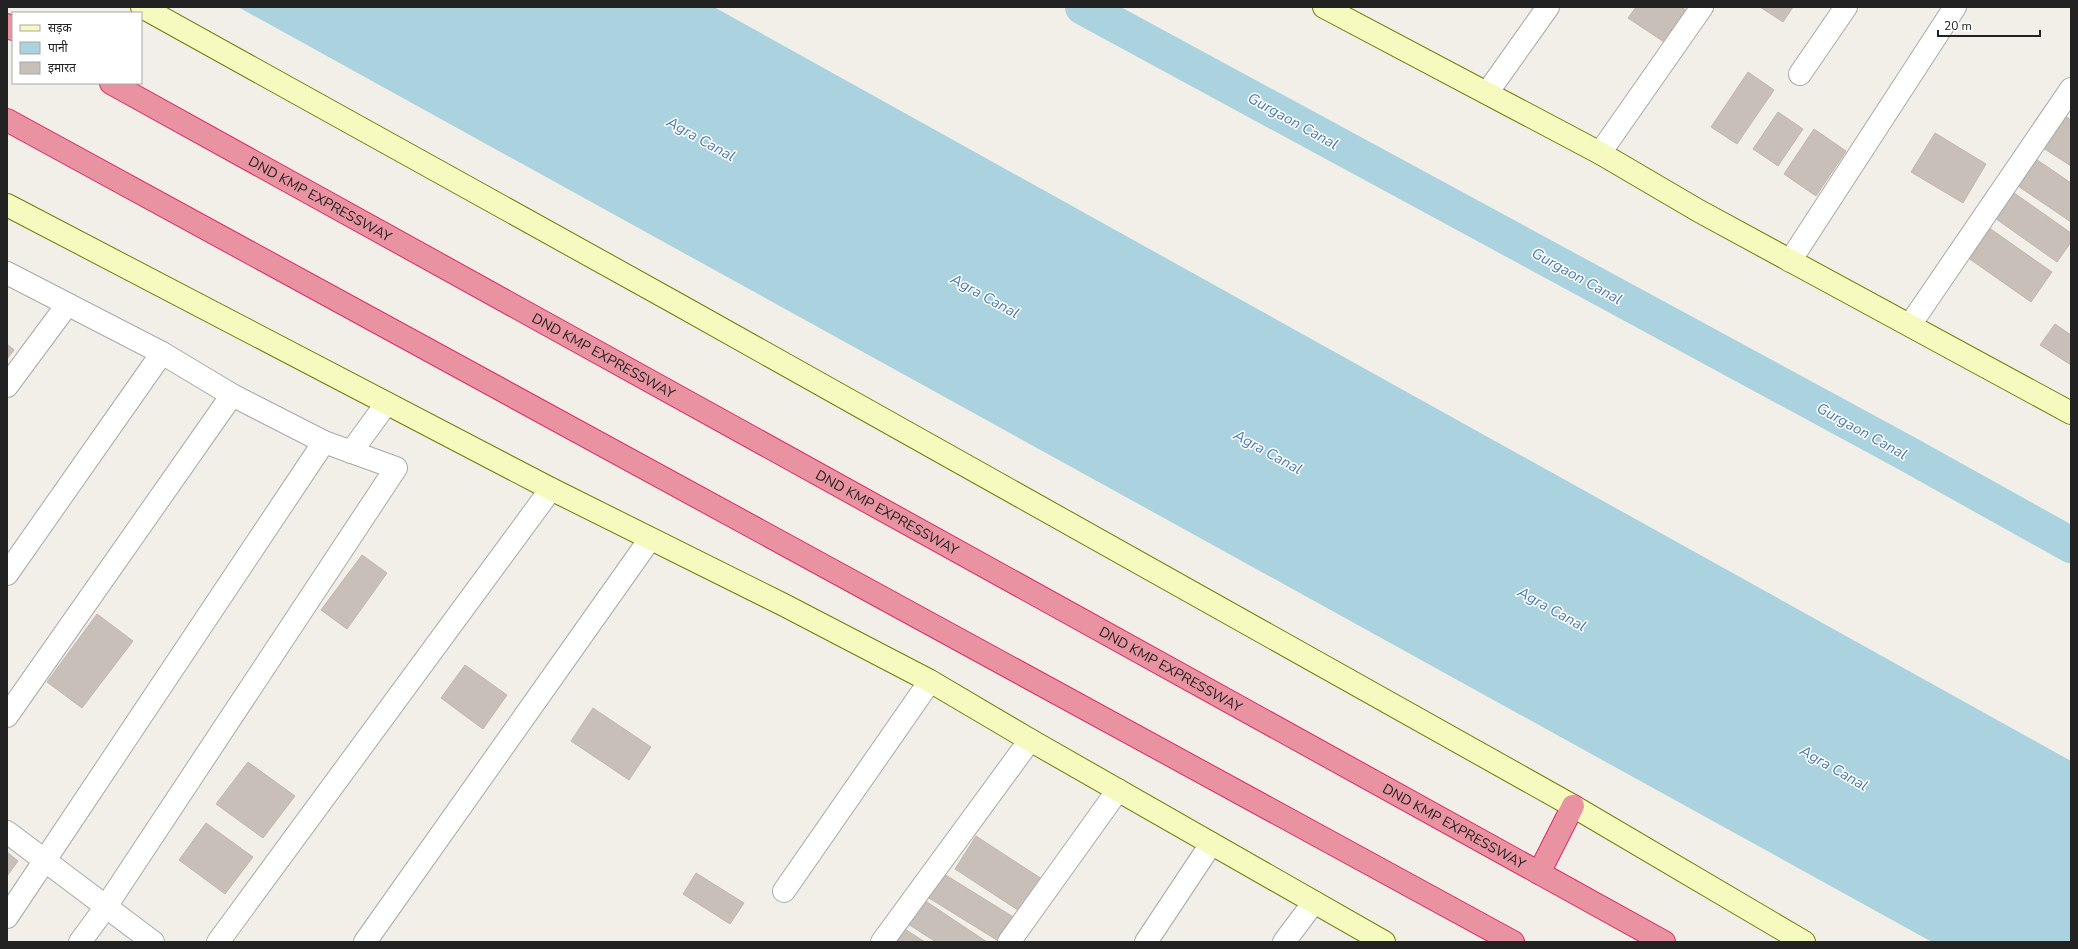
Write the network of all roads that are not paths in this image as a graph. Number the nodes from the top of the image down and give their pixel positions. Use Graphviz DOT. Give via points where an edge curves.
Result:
graph roads {
  1 [pos="142,7"];
  2 [pos="1324,7"];
  3 [pos="1548,7"];
  4 [pos="1702,7"];
  5 [pos="1846,7"];
  6 [pos="1954,7"];
  7 [pos="1800,74"];
  8 [pos="113,84"];
  9 [pos="2071,89"];
  10 [pos="1487,93"];
  11 [pos="7,120"];
  12 [pos="1600,153"];
  13 [pos="7,206"];
  14 [pos="1790,260"];
  15 [pos="7,273"];
  16 [pos="67,305"];
  17 [pos="1910,325"];
  18 [pos="162,353"];
  19 [pos="7,386"];
  20 [pos="232,395"];
  21 [pos="386,404"];
  22 [pos="2071,413"];
  23 [pos="324,442"];
  24 [pos="351,452"];
  25 [pos="551,489"];
  26 [pos="650,539"];
  27 [pos="7,574"];
  28 [pos="930,681"];
  29 [pos="7,716"];
  30 [pos="1030,740"];
  31 [pos="1118,790"];
  32 [pos="1573,806"];
  33 [pos="7,832"];
  34 [pos="1212,844"];
  35 [pos="46,860"];
  36 [pos="1539,873"];
  37 [pos="784,891"];
  38 [pos="1314,902"];
  39 [pos="105,908"];
  40 [pos="7,917"];
  41 [pos="80,942"];
  42 [pos="153,942"];
  43 [pos="218,942"];
  44 [pos="365,942"];
  45 [pos="882,942"];
  46 [pos="1009,942"];
  47 [pos="1146,942"];
  48 [pos="1284,942"];
  49 [pos="1384,942"];
  50 [pos="1513,942"];
  51 [pos="1664,942"];
  52 [pos="1804,942"];
  1 -- 32 [label="street"];
  2 -- 10 [label="street"];
  3 -- 10 [label="street"];
  4 -- 12 [label="street"];
  5 -- 7 [label="street"];
  6 -- 14 [label="street"];
  8 -- 36 [label="highway, DND KMP EXPRESSWAY"];
  9 -- 17 [label="street"];
  10 -- 12 [label="street"];
  11 -- 50 [label="highway"];
  12 -- 14 [label="street" via="1700,212"];
  13 -- 21 [label="street"];
  14 -- 17 [label="street"];
  15 -- 16 [label="street"];
  16 -- 18 [label="street"];
  16 -- 19 [label="street"];
  17 -- 22 [label="street"];
  18 -- 20 [label="street"];
  18 -- 27 [label="street"];
  20 -- 23 [label="street"];
  20 -- 29 [label="street"];
  21 -- 24 [label="street"];
  21 -- 25 [label="street"];
  23 -- 24 [label="street"];
  23 -- 35 [label="street"];
  24 -- 39 [label="street" via="396,468"];
  25 -- 26 [label="street"];
  25 -- 43 [label="street"];
  26 -- 28 [label="street"];
  26 -- 44 [label="street"];
  28 -- 30 [label="street"];
  28 -- 37 [label="street"];
  30 -- 31 [label="street"];
  30 -- 45 [label="street"];
  31 -- 34 [label="street"];
  31 -- 46 [label="street"];
  32 -- 36 [label="highway"];
  32 -- 52 [label="street"];
  33 -- 35 [label="street"];
  34 -- 38 [label="street"];
  34 -- 47 [label="street"];
  35 -- 39 [label="street"];
  35 -- 40 [label="street"];
  36 -- 51 [label="highway, DND KMP EXPRESSWAY"];
  38 -- 48 [label="street"];
  38 -- 49 [label="street"];
  39 -- 41 [label="street"];
  39 -- 42 [label="street"];
}
